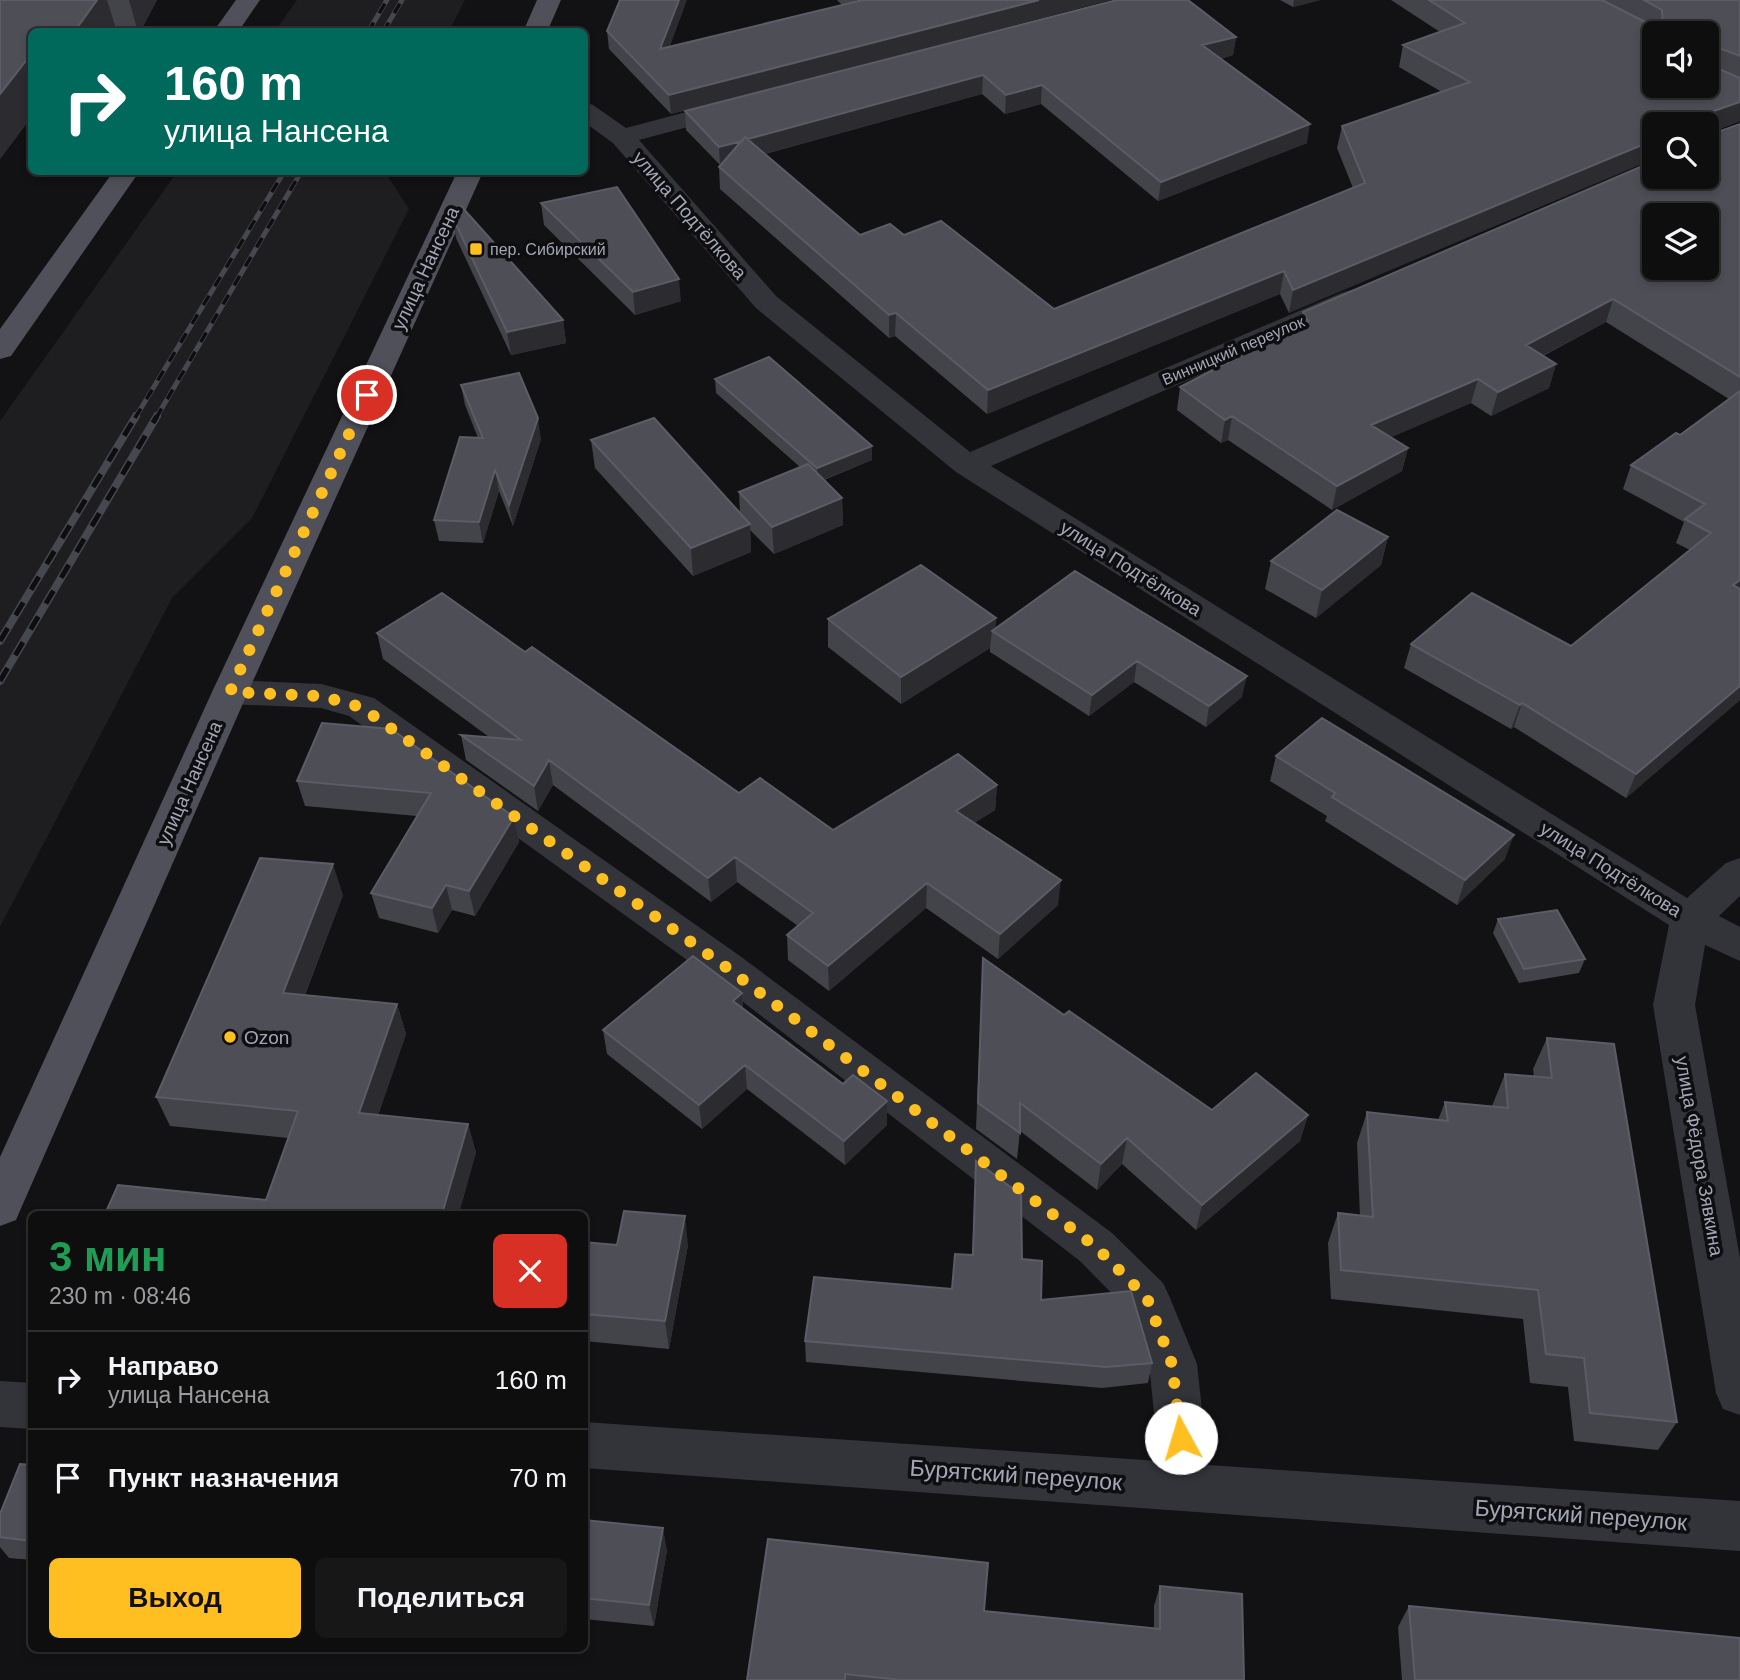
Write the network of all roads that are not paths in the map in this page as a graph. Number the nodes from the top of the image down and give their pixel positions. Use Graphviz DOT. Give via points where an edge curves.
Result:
graph roads {
  1 [pos="248,0"];
  2 [pos="549,0"];
  3 [pos="228,28"];
  4 [pos="537,28"];
  5 [pos="757,102"];
  6 [pos="588,113"];
  7 [pos="622,137"];
  8 [pos="124,175"];
  9 [pos="469,175"];
  10 [pos="1374,289"];
  11 [pos="0,350"];
  12 [pos="967,465"];
  13 [pos="230,692"];
  14 [pos="1740,873"];
  15 [pos="1690,919"];
  16 [pos="1740,945"];
  17 [pos="0,1206"];
  18 [pos="1740,1394"];
  19 [pos="0,1404"];
  20 [pos="28,1406"];
  21 [pos="588,1445"];
  22 [pos="1186,1488"];
  23 [pos="1740,1527"];
  1 -- 3 [label="main road"];
  2 -- 4 [label="main road"];
  5 -- 7 [label="street"];
  6 -- 7 [label="street, улица Подтёлкова"];
  7 -- 12 [label="street, улица Подтёлкова" via="766,302"];
  8 -- 11 [label="main road"];
  9 -- 13 [label="main road, улица Нансена"];
  10 -- 12 [label="street, Винницкий переулок"];
  12 -- 15 [label="street, улица Подтёлкова"];
  13 -- 17 [label="main road, улица Нансена"];
  13 -- 22 [label="street" via="321,696 361,707 726,967 1096,1247 1147,1298 1172,1364"];
  14 -- 15 [label="street"];
  15 -- 16 [label="street, улица Подтёлкова"];
  15 -- 18 [label="street, улица Фёдора Зявкина" via="1674,1005"];
  19 -- 20 [label="street"];
  21 -- 22 [label="street, Бурятский переулок"];
  22 -- 23 [label="street, Бурятский переулок"];
}
